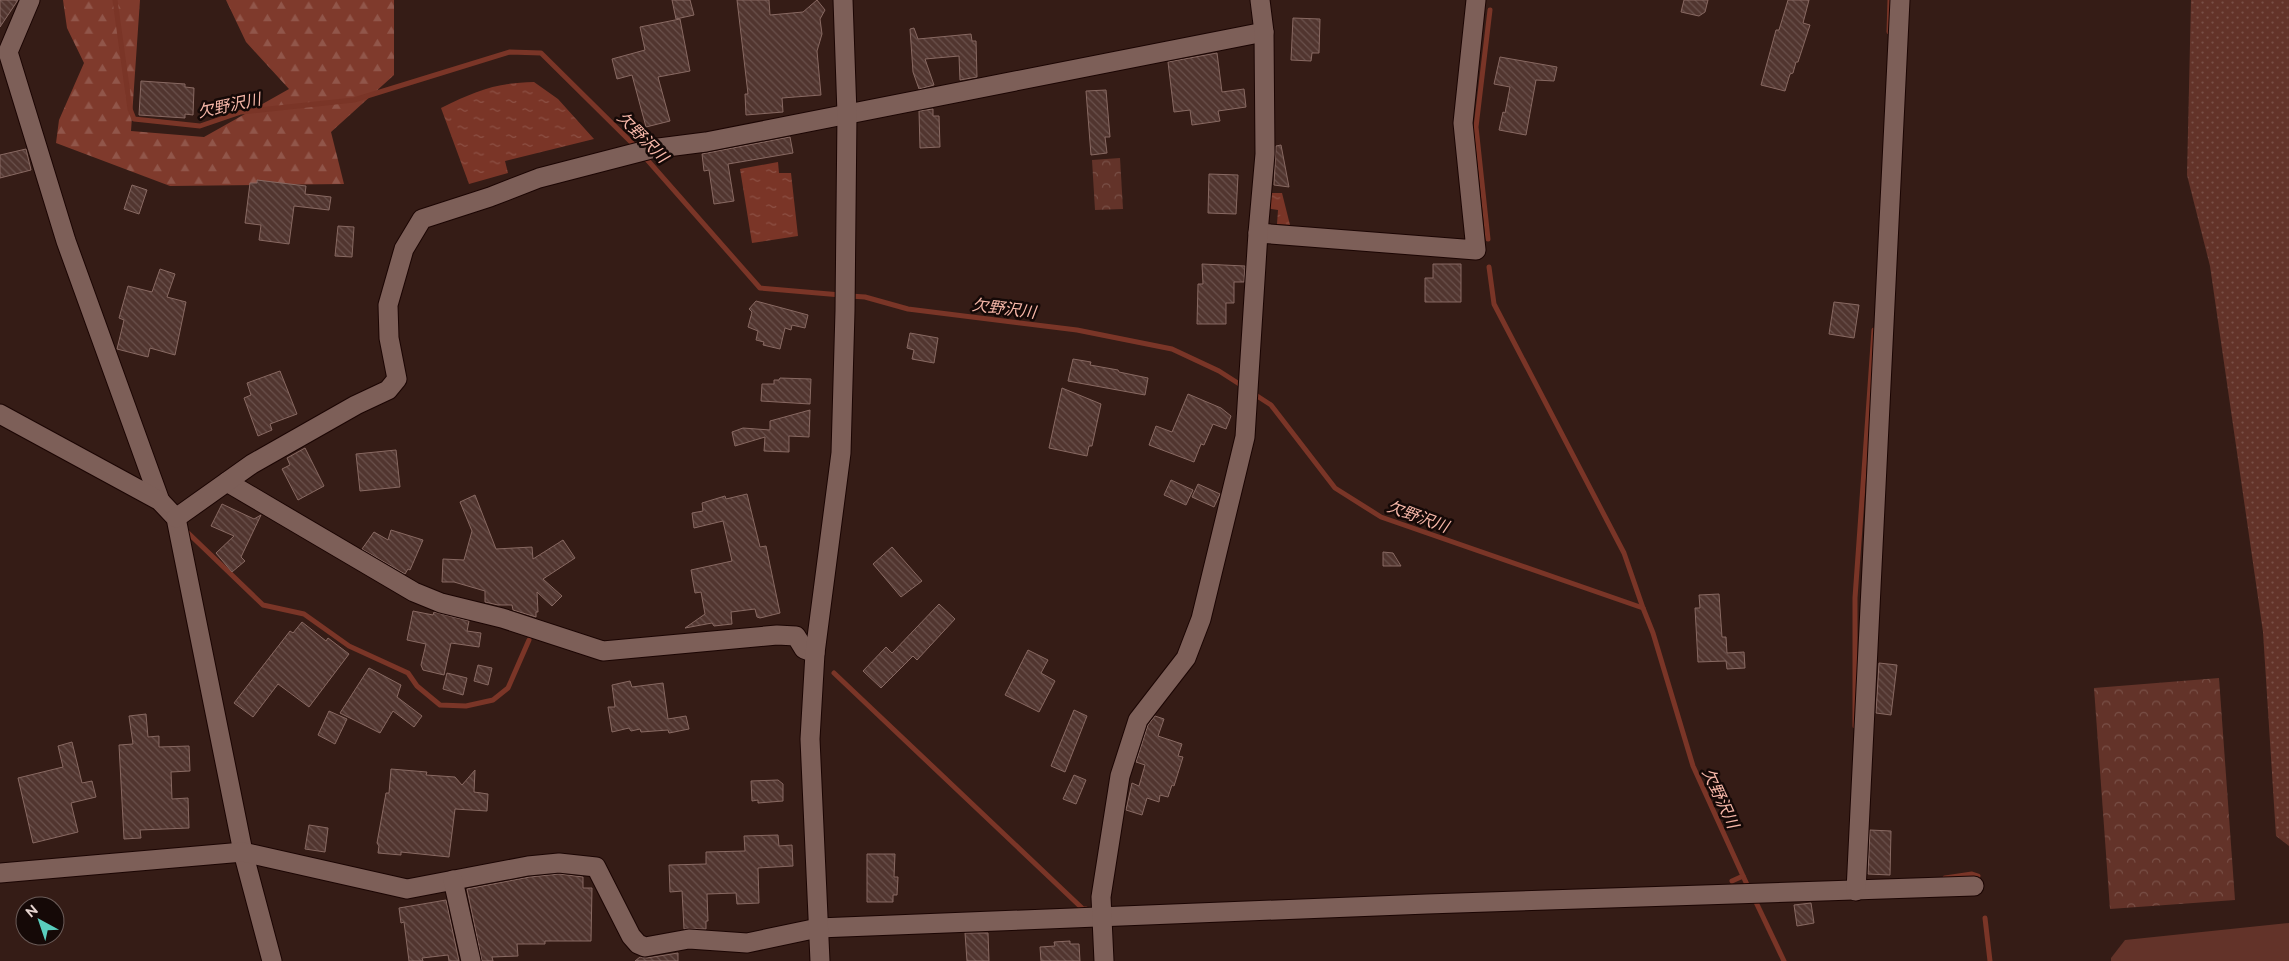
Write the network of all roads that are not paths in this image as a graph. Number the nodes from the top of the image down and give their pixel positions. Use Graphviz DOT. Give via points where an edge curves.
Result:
graph roads {
  1 [pos="30,0"];
  2 [pos="843,0"];
  3 [pos="1260,0"];
  4 [pos="1476,0"];
  5 [pos="1900,0"];
  6 [pos="1264,32"];
  7 [pos="4,53"];
  8 [pos="847,114"];
  9 [pos="1258,233"];
  10 [pos="0,414"];
  11 [pos="227,482"];
  12 [pos="160,501"];
  13 [pos="176,518"];
  14 [pos="815,653"];
  15 [pos="243,852"];
  16 [pos="0,873"];
  17 [pos="453,880"];
  18 [pos="1974,886"];
  19 [pos="1856,891"];
  20 [pos="1102,917"];
  21 [pos="818,928"];
  22 [pos="272,961"];
  23 [pos="471,961"];
  24 [pos="820,961"];
  25 [pos="1104,961"];
  1 -- 7 [label="street"];
  2 -- 8 [label="street"];
  3 -- 6 [label="street"];
  4 -- 9 [label="street" via="1463,123 1476,250"];
  5 -- 19 [label="street"];
  6 -- 8 [label="street"];
  6 -- 9 [label="street" via="1265,154"];
  7 -- 12 [label="street" via="66,241"];
  8 -- 11 [label="street" via="643,151 539,178 422,219 404,249 388,305 389,338 397,379 388,390 261,459"];
  8 -- 14 [label="street" via="841,453"];
  9 -- 20 [label="street" via="1245,437 1201,619 1186,658 1138,720 1120,776 1101,897"];
  10 -- 12 [label="street"];
  11 -- 13 [label="street"];
  11 -- 14 [label="street" via="414,592 603,651 777,635 796,636 804,649"];
  12 -- 13 [label="street"];
  13 -- 15 [label="street"];
  14 -- 21 [label="street" via="810,739"];
  15 -- 16 [label="street"];
  15 -- 17 [label="street" via="406,889"];
  15 -- 22 [label="street"];
  17 -- 21 [label="street" via="528,866 581,864 596,867 631,936 645,947 689,939 747,943"];
  17 -- 23 [label="street"];
  18 -- 19 [label="street"];
  19 -- 20 [label="street"];
  20 -- 21 [label="street"];
  20 -- 25 [label="street"];
  21 -- 24 [label="street"];
}
